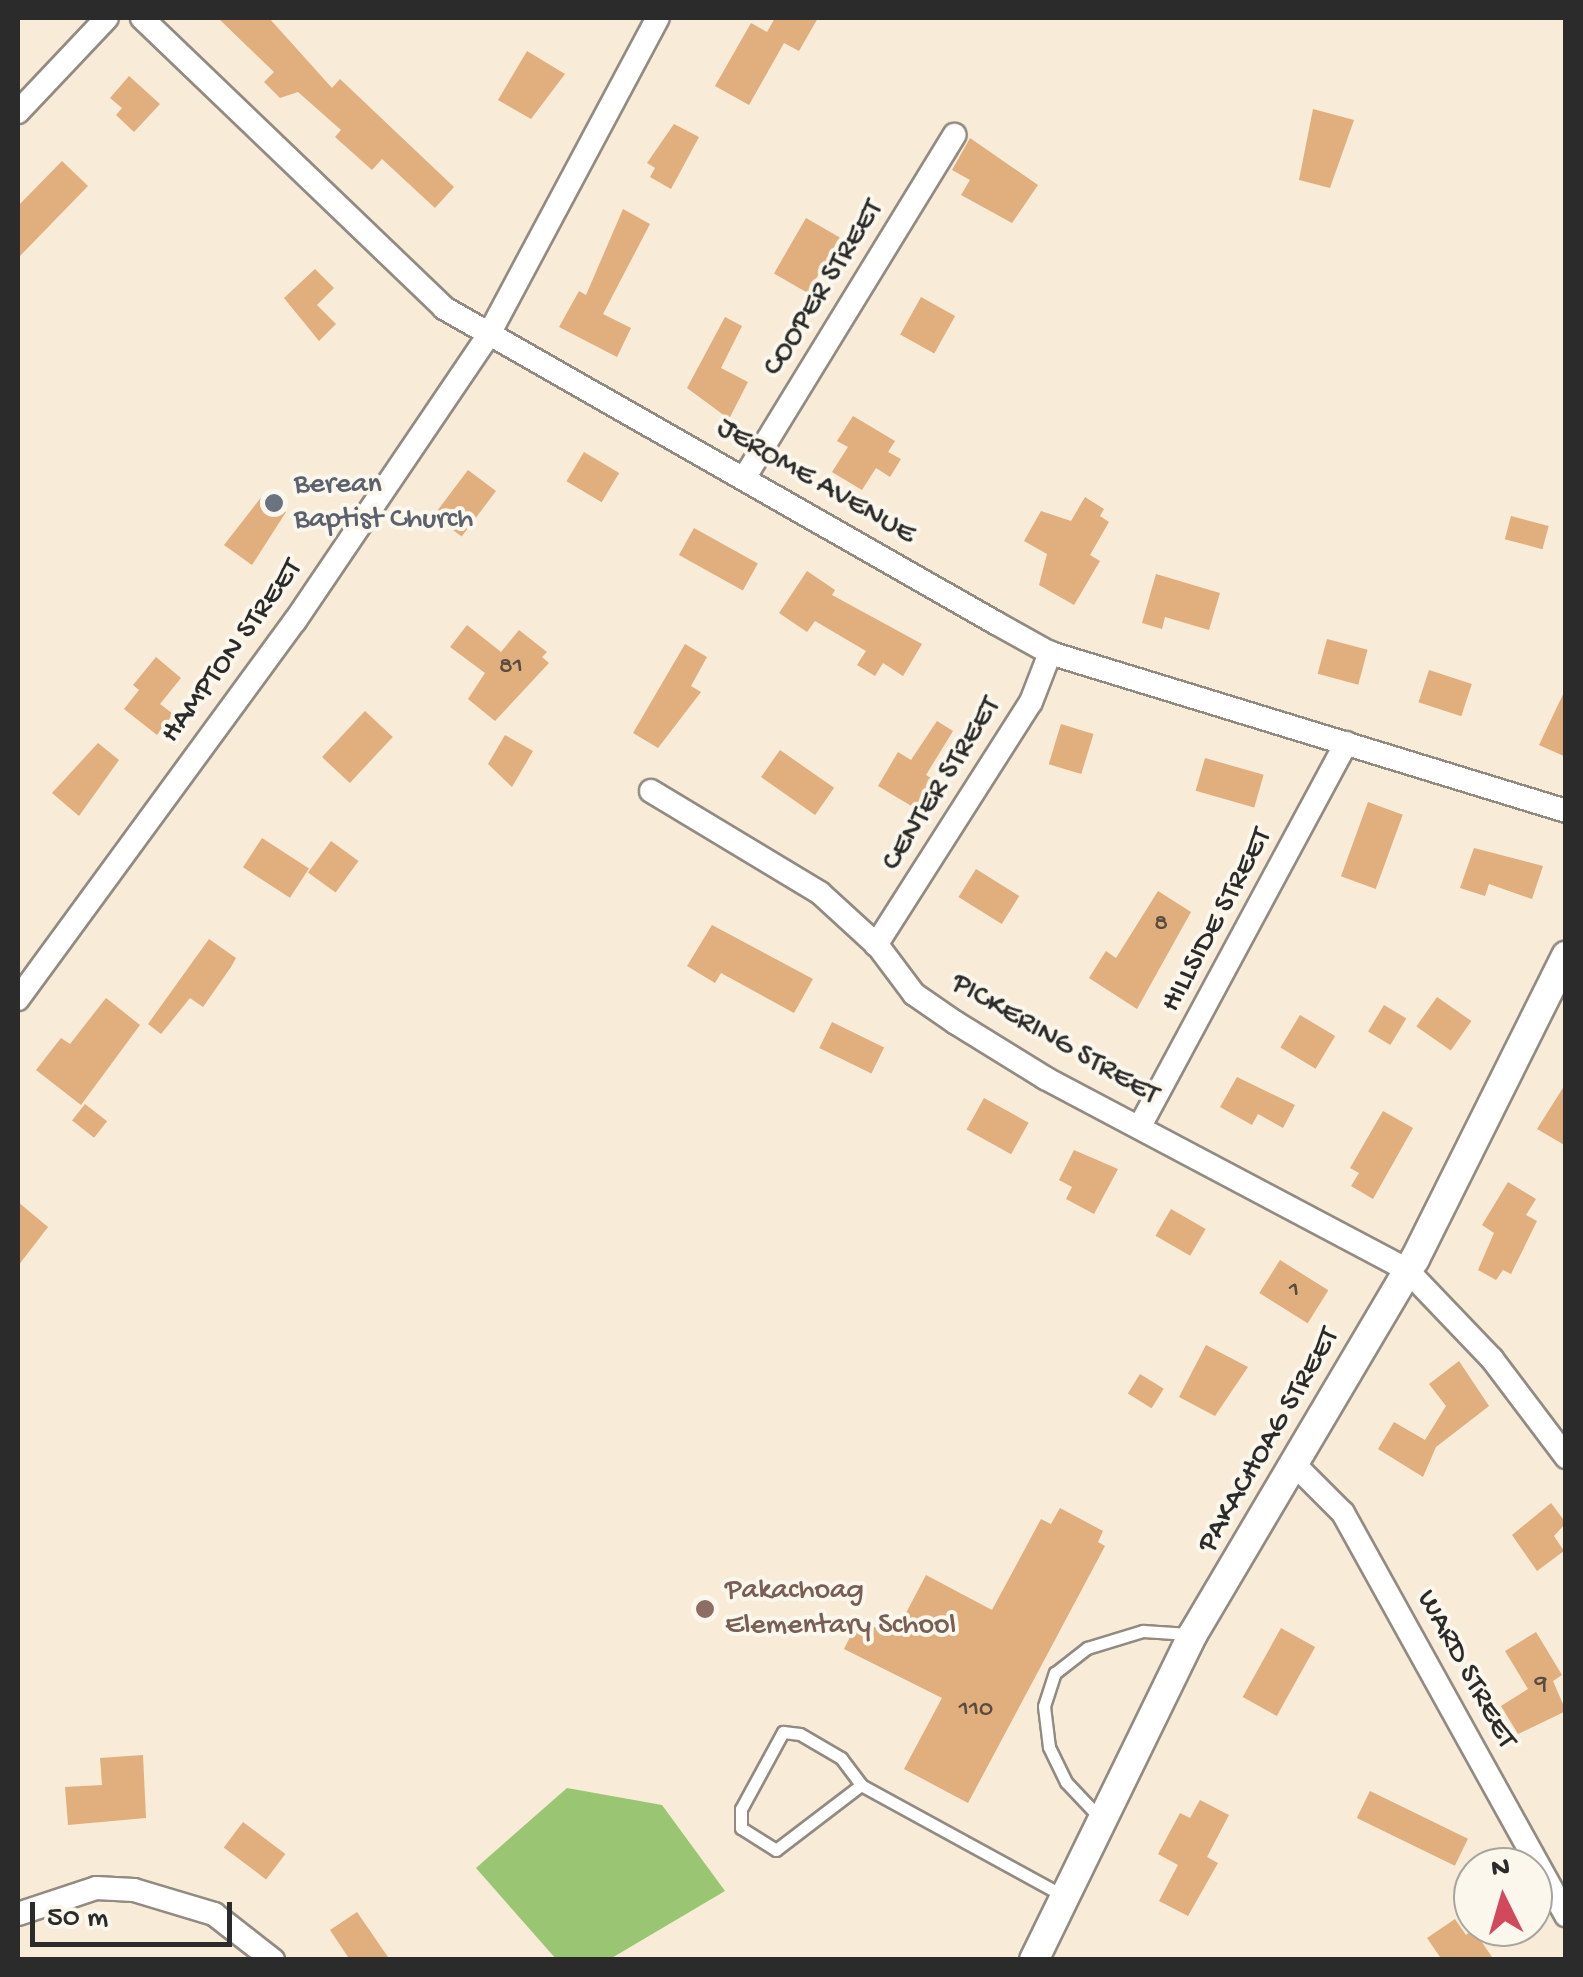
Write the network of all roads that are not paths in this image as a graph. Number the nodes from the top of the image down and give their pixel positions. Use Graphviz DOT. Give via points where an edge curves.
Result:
graph roads {
  1 [pos="107,18"];
  2 [pos="142,18"];
  3 [pos="658,18"];
  4 [pos="18,112"];
  5 [pos="954,135"];
  6 [pos="489,334"];
  7 [pos="746,475"];
  8 [pos="1050,653"];
  9 [pos="1346,743"];
  10 [pos="651,792"];
  11 [pos="1566,811"];
  12 [pos="876,944"];
  13 [pos="1563,971"];
  14 [pos="18,999"];
  15 [pos="1140,1126"];
  16 [pos="1407,1270"];
  17 [pos="1566,1457"];
  18 [pos="1296,1466"];
  19 [pos="1193,1634"];
  20 [pos="861,1784"];
  21 [pos="1102,1820"];
  22 [pos="1064,1896"];
  23 [pos="18,1914"];
  24 [pos="1566,1916"];
  25 [pos="273,1960"];
  26 [pos="1034,1960"];
  1 -- 4 [label="street"];
  2 -- 6 [label="street, JEROME AVENUE" via="444,308"];
  3 -- 6 [label="street, HAMPTON STREET"];
  5 -- 7 [label="street, COOPER STREET"];
  6 -- 7 [label="street, JEROME AVENUE"];
  6 -- 14 [label="street, HAMPTON STREET" via="295,622"];
  7 -- 8 [label="street, JEROME AVENUE"];
  8 -- 9 [label="street, JEROME AVENUE"];
  8 -- 12 [label="street, CENTER STREET" via="1031,702"];
  9 -- 11 [label="street, JEROME AVENUE"];
  9 -- 15 [label="street, HILLSIDE STREET"];
  10 -- 12 [label="street, PICKERING STREET" via="820,894"];
  12 -- 15 [label="street, PICKERING STREET" via="914,994 942,1014"];
  13 -- 16 [label="street, PAKACHOAG STREET"];
  15 -- 16 [label="street, PICKERING STREET"];
  16 -- 17 [label="street, PICKERING STREET" via="1492,1358"];
  16 -- 18 [label="street, PAKACHOAG STREET"];
  18 -- 19 [label="street, PAKACHOAG STREET"];
  18 -- 24 [label="street, WARD STREET" via="1343,1513"];
  19 -- 21 [label="street, PAKACHOAG STREET"];
  19 -- 21 [label="lane" via="1143,1630 1087,1648 1055,1673 1044,1706 1049,1747 1066,1782"];
  20 -- 20 [label="lane" via="840,1758 800,1734 783,1732 741,1808 741,1828 776,1850"];
  20 -- 22 [label="lane"];
  21 -- 22 [label="street, PAKACHOAG STREET"];
  22 -- 26 [label="street, PAKACHOAG STREET"];
  23 -- 25 [label="street" via="96,1888 134,1890 214,1914"];
}
